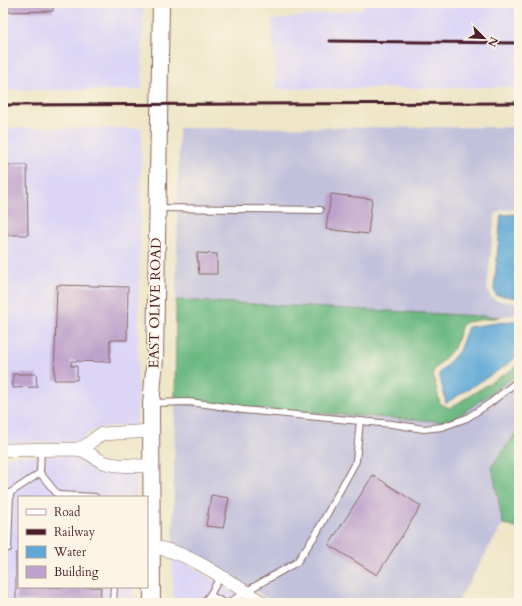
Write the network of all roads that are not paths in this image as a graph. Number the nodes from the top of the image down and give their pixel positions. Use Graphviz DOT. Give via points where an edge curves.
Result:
graph roads {
  1 [pos="161,3"];
  2 [pos="158,208"];
  3 [pos="320,210"];
  4 [pos="519,380"];
  5 [pos="151,403"];
  6 [pos="360,421"];
  7 [pos="151,431"];
  8 [pos="41,449"];
  9 [pos="78,449"];
  10 [pos="3,450"];
  11 [pos="150,466"];
  12 [pos="40,473"];
  13 [pos="6,493"];
  14 [pos="76,496"];
  15 [pos="8,548"];
  16 [pos="150,554"];
  17 [pos="220,577"];
  18 [pos="114,588"];
  19 [pos="245,592"];
  20 [pos="210,595"];
  21 [pos="113,603"];
  22 [pos="152,603"];
  23 [pos="203,603"];
  24 [pos="224,603"];
  25 [pos="229,603"];
  26 [pos="263,603"];
  1 -- 2 [label="street, EAST OLIVE ROAD"];
  2 -- 3 [label="lane"];
  2 -- 5 [label="street, EAST OLIVE ROAD" via="155,358"];
  4 -- 6 [label="lane" via="467,418 442,427 424,429"];
  5 -- 6 [label="lane" via="207,404"];
  5 -- 7 [label="street, EAST OLIVE ROAD"];
  6 -- 19 [label="lane" via="356,461 316,534 297,562"];
  7 -- 9 [label="street" via="102,434 85,447"];
  7 -- 11 [label="street, EAST OLIVE ROAD"];
  8 -- 9 [label="street"];
  8 -- 10 [label="street"];
  8 -- 12 [label="lane"];
  9 -- 11 [label="street" via="85,450 107,464"];
  11 -- 16 [label="street, EAST OLIVE ROAD"];
  12 -- 13 [label="lane"];
  12 -- 14 [label="lane" via="58,495"];
  13 -- 15 [label="lane"];
  16 -- 17 [label="street" via="165,548 180,553"];
  16 -- 22 [label="street, EAST OLIVE ROAD"];
  17 -- 19 [label="street"];
  17 -- 20 [label="lane"];
  18 -- 21 [label="lane"];
  19 -- 25 [label="lane"];
  19 -- 26 [label="street"];
  20 -- 23 [label="lane"];
  20 -- 24 [label="lane"];
}
